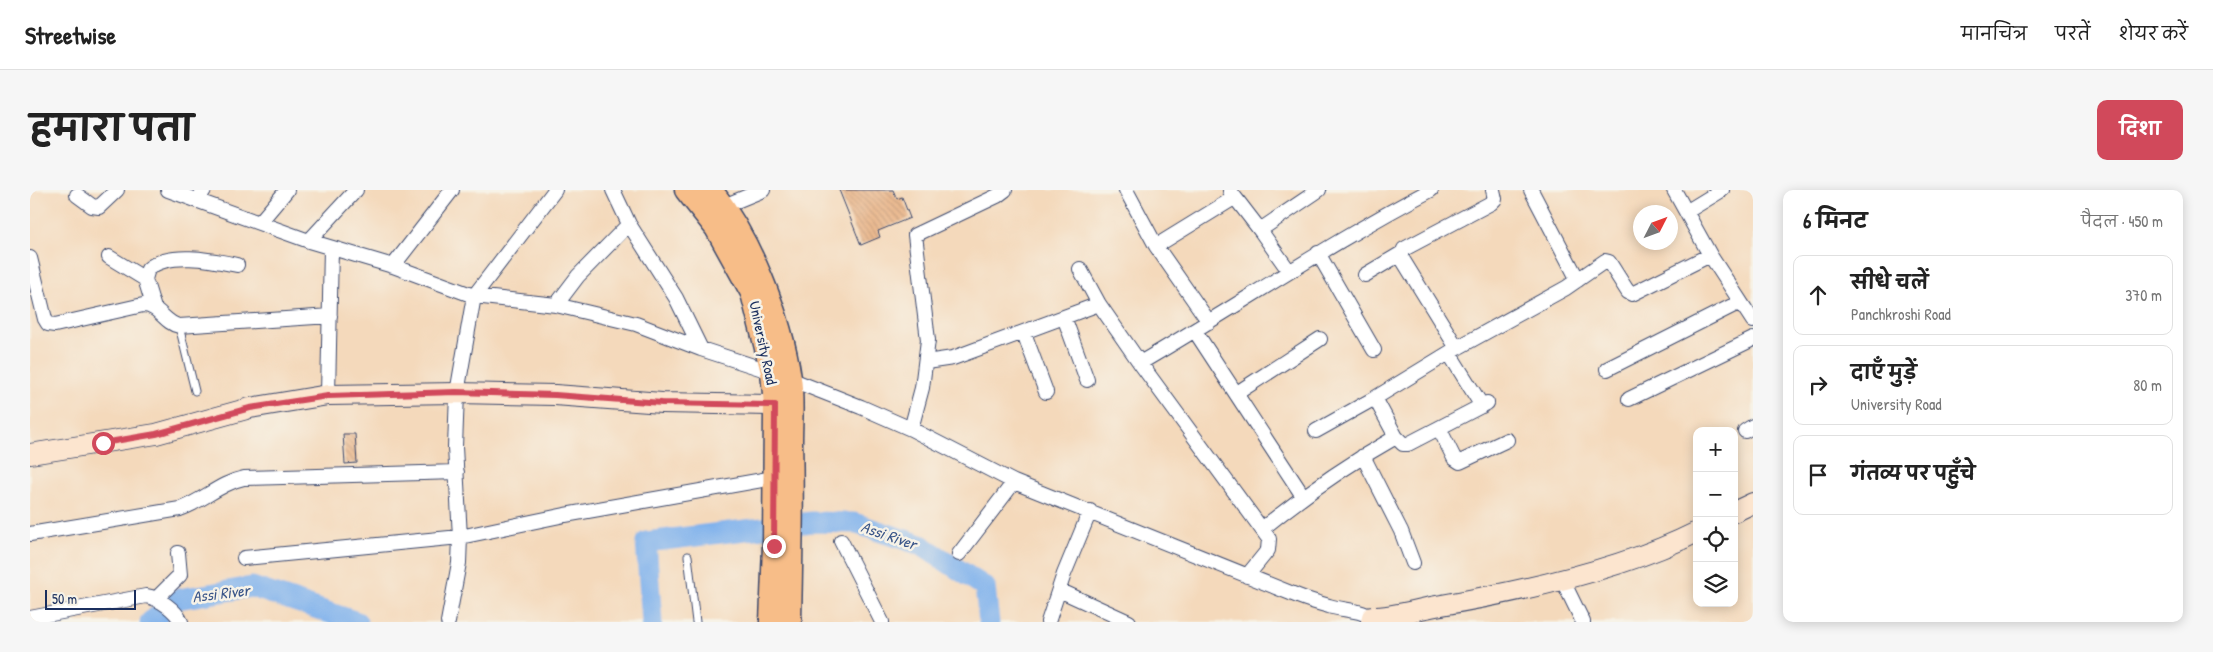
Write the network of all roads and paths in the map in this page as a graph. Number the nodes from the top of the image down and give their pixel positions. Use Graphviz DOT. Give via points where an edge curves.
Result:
graph roads {
  1 [pos="117,190"];
  2 [pos="168,190"];
  3 [pos="287,190"];
  4 [pos="356,190"];
  5 [pos="452,190"];
  6 [pos="555,190"];
  7 [pos="613,190"];
  8 [pos="686,190"];
  9 [pos="762,190"];
  10 [pos="1005,190"];
  11 [pos="1126,190"];
  12 [pos="1319,190"];
  13 [pos="1431,190"];
  14 [pos="1493,190"];
  15 [pos="1531,190"];
  16 [pos="1674,190"];
  17 [pos="1722,190"];
  18 [pos="77,194"];
  19 [pos="1232,194"];
  20 [pos="200,196"];
  21 [pos="717,198"];
  22 [pos="1686,212"];
  23 [pos="260,222"];
  24 [pos="629,224"];
  25 [pos="1260,230"];
  26 [pos="310,241"];
  27 [pos="1156,246"];
  28 [pos="331,248"];
  29 [pos="1402,252"];
  30 [pos="1318,254"];
  31 [pos="1710,256"];
  32 [pos="109,257"];
  33 [pos="30,258"];
  34 [pos="237,265"];
  35 [pos="393,266"];
  36 [pos="1080,269"];
  37 [pos="1289,271"];
  38 [pos="1364,275"];
  39 [pos="145,279"];
  40 [pos="1578,280"];
  41 [pos="474,296"];
  42 [pos="1740,302"];
  43 [pos="35,303"];
  44 [pos="1099,304"];
  45 [pos="556,305"];
  46 [pos="154,308"];
  47 [pos="330,316"];
  48 [pos="1064,317"];
  49 [pos="1753,321"];
  50 [pos="1208,322"];
  51 [pos="179,326"];
  52 [pos="1195,331"];
  53 [pos="1024,333"];
  54 [pos="1320,339"];
  55 [pos="1753,339"];
  56 [pos="700,349"];
  57 [pos="1374,350"];
  58 [pos="1453,350"];
  59 [pos="926,362"];
  60 [pos="1140,363"];
  61 [pos="1607,369"];
  62 [pos="781,376"];
  63 [pos="1087,380"];
  64 [pos="196,391"];
  65 [pos="456,392"];
  66 [pos="1046,392"];
  67 [pos="1237,394"];
  68 [pos="328,396"];
  69 [pos="1375,398"];
  70 [pos="1630,400"];
  71 [pos="775,405"];
  72 [pos="1439,428"];
  73 [pos="910,429"];
  74 [pos="1316,431"];
  75 [pos="1396,437"];
  76 [pos="1507,440"];
  77 [pos="30,454"];
  78 [pos="1363,456"];
  79 [pos="456,472"];
  80 [pos="1014,482"];
  81 [pos="780,490"];
  82 [pos="1303,496"];
  83 [pos="1753,503"];
  84 [pos="1738,510"];
  85 [pos="1090,511"];
  86 [pos="1262,528"];
  87 [pos="30,534"];
  88 [pos="1693,534"];
  89 [pos="460,537"];
  90 [pos="842,541"];
  91 [pos="178,553"];
  92 [pos="959,554"];
  93 [pos="688,556"];
  94 [pos="244,558"];
  95 [pos="1413,563"];
  96 [pos="1247,576"];
  97 [pos="1562,579"];
  98 [pos="1058,590"];
  99 [pos="157,600"];
  100 [pos="178,617"];
  101 [pos="30,618"];
  102 [pos="1373,620"];
  103 [pos="448,622"];
  104 [pos="696,622"];
  105 [pos="771,622"];
  106 [pos="790,622"];
  107 [pos="882,622"];
  108 [pos="1048,622"];
  109 [pos="1130,622"];
  110 [pos="1583,622"];
  1 -- 18 [label="street" via="99,207 92,206"];
  2 -- 20 [label="street"];
  3 -- 23 [label="street"];
  4 -- 26 [label="street"];
  5 -- 35 [label="street"];
  6 -- 41 [label="street"];
  7 -- 24 [label="street"];
  8 -- 62 [label="main road, University Road" via="716,228 752,293"];
  9 -- 21 [label="street"];
  10 -- 59 [label="street" via="915,235 926,312"];
  11 -- 27 [label="street"];
  12 -- 25 [label="street"];
  13 -- 30 [label="street" via="1376,218"];
  14 -- 29 [label="street" via="1495,199 1491,203"];
  15 -- 40 [label="street"];
  16 -- 22 [label="street"];
  17 -- 22 [label="street"];
  19 -- 25 [label="street"];
  19 -- 27 [label="street"];
  20 -- 23 [label="street"];
  21 -- 62 [label="main road" via="745,245 771,306 786,355"];
  22 -- 31 [label="street"];
  23 -- 26 [label="street"];
  24 -- 45 [label="street" via="578,276"];
  24 -- 56 [label="street" via="676,298"];
  25 -- 37 [label="street"];
  26 -- 28 [label="street"];
  27 -- 50 [label="street"];
  28 -- 35 [label="street"];
  28 -- 47 [label="street"];
  29 -- 38 [label="street"];
  29 -- 58 [label="street" via="1401,257"];
  30 -- 37 [label="street"];
  30 -- 57 [label="street"];
  31 -- 40 [label="street" via="1632,294 1609,262 1602,263"];
  31 -- 42 [label="street"];
  32 -- 39 [label="street"];
  33 -- 43 [label="street"];
  34 -- 39 [label="street" via="205,259 171,260 152,266"];
  35 -- 41 [label="street"];
  36 -- 44 [label="street"];
  37 -- 50 [label="street"];
  39 -- 46 [label="street"];
  40 -- 58 [label="street"];
  41 -- 45 [label="street"];
  41 -- 65 [label="street"];
  42 -- 49 [label="street"];
  42 -- 61 [label="street"];
  43 -- 46 [label="street" via="48,324 55,325 143,305"];
  44 -- 48 [label="street"];
  44 -- 60 [label="street"];
  45 -- 56 [label="street" via="636,324"];
  46 -- 51 [label="street" via="166,320"];
  47 -- 51 [label="street"];
  47 -- 68 [label="street"];
  48 -- 53 [label="street"];
  48 -- 63 [label="street"];
  50 -- 52 [label="street"];
  51 -- 64 [label="lane"];
  52 -- 60 [label="street"];
  52 -- 67 [label="street"];
  53 -- 59 [label="street" via="953,358"];
  53 -- 66 [label="street"];
  54 -- 67 [label="street"];
  55 -- 70 [label="street"];
  56 -- 62 [label="street"];
  58 -- 69 [label="street"];
  58 -- 72 [label="street" via="1484,405"];
  59 -- 73 [label="street"];
  60 -- 86 [label="street"];
  62 -- 71 [label="main road, University Road"];
  62 -- 73 [label="street"];
  62 -- 81 [label="main road"];
  65 -- 68 [label="street"];
  65 -- 71 [label="street" via="662,403"];
  65 -- 79 [label="street"];
  67 -- 82 [label="street"];
  68 -- 77 [label="street" via="250,408 156,434"];
  69 -- 74 [label="street"];
  69 -- 75 [label="street"];
  71 -- 81 [label="main road, University Road"];
  72 -- 75 [label="street" via="1408,444 1403,444"];
  72 -- 76 [label="street" via="1454,458 1460,462"];
  73 -- 80 [label="street"];
  75 -- 78 [label="street"];
  78 -- 82 [label="street"];
  78 -- 95 [label="street" via="1401,531"];
  79 -- 87 [label="street" via="244,478 223,485 195,504 180,508"];
  79 -- 89 [label="street"];
  80 -- 85 [label="street"];
  80 -- 92 [label="street"];
  81 -- 89 [label="street" via="565,515"];
  81 -- 105 [label="main road, University Road"];
  81 -- 106 [label="main road" via="792,530"];
  82 -- 86 [label="street"];
  83 -- 84 [label="street"];
  85 -- 96 [label="street"];
  85 -- 98 [label="street"];
  86 -- 96 [label="street" via="1269,545"];
  88 -- 97 [label="street" via="1639,555"];
  89 -- 94 [label="street"];
  89 -- 103 [label="street" via="459,563"];
  90 -- 107 [label="street"];
  91 -- 99 [label="street" via="180,574"];
  93 -- 104 [label="lane"];
  96 -- 102 [label="street"];
  97 -- 102 [label="street"];
  97 -- 110 [label="street"];
  98 -- 108 [label="street"];
  98 -- 109 [label="street"];
  99 -- 100 [label="street"];
  99 -- 101 [label="street" via="137,596"];
}
